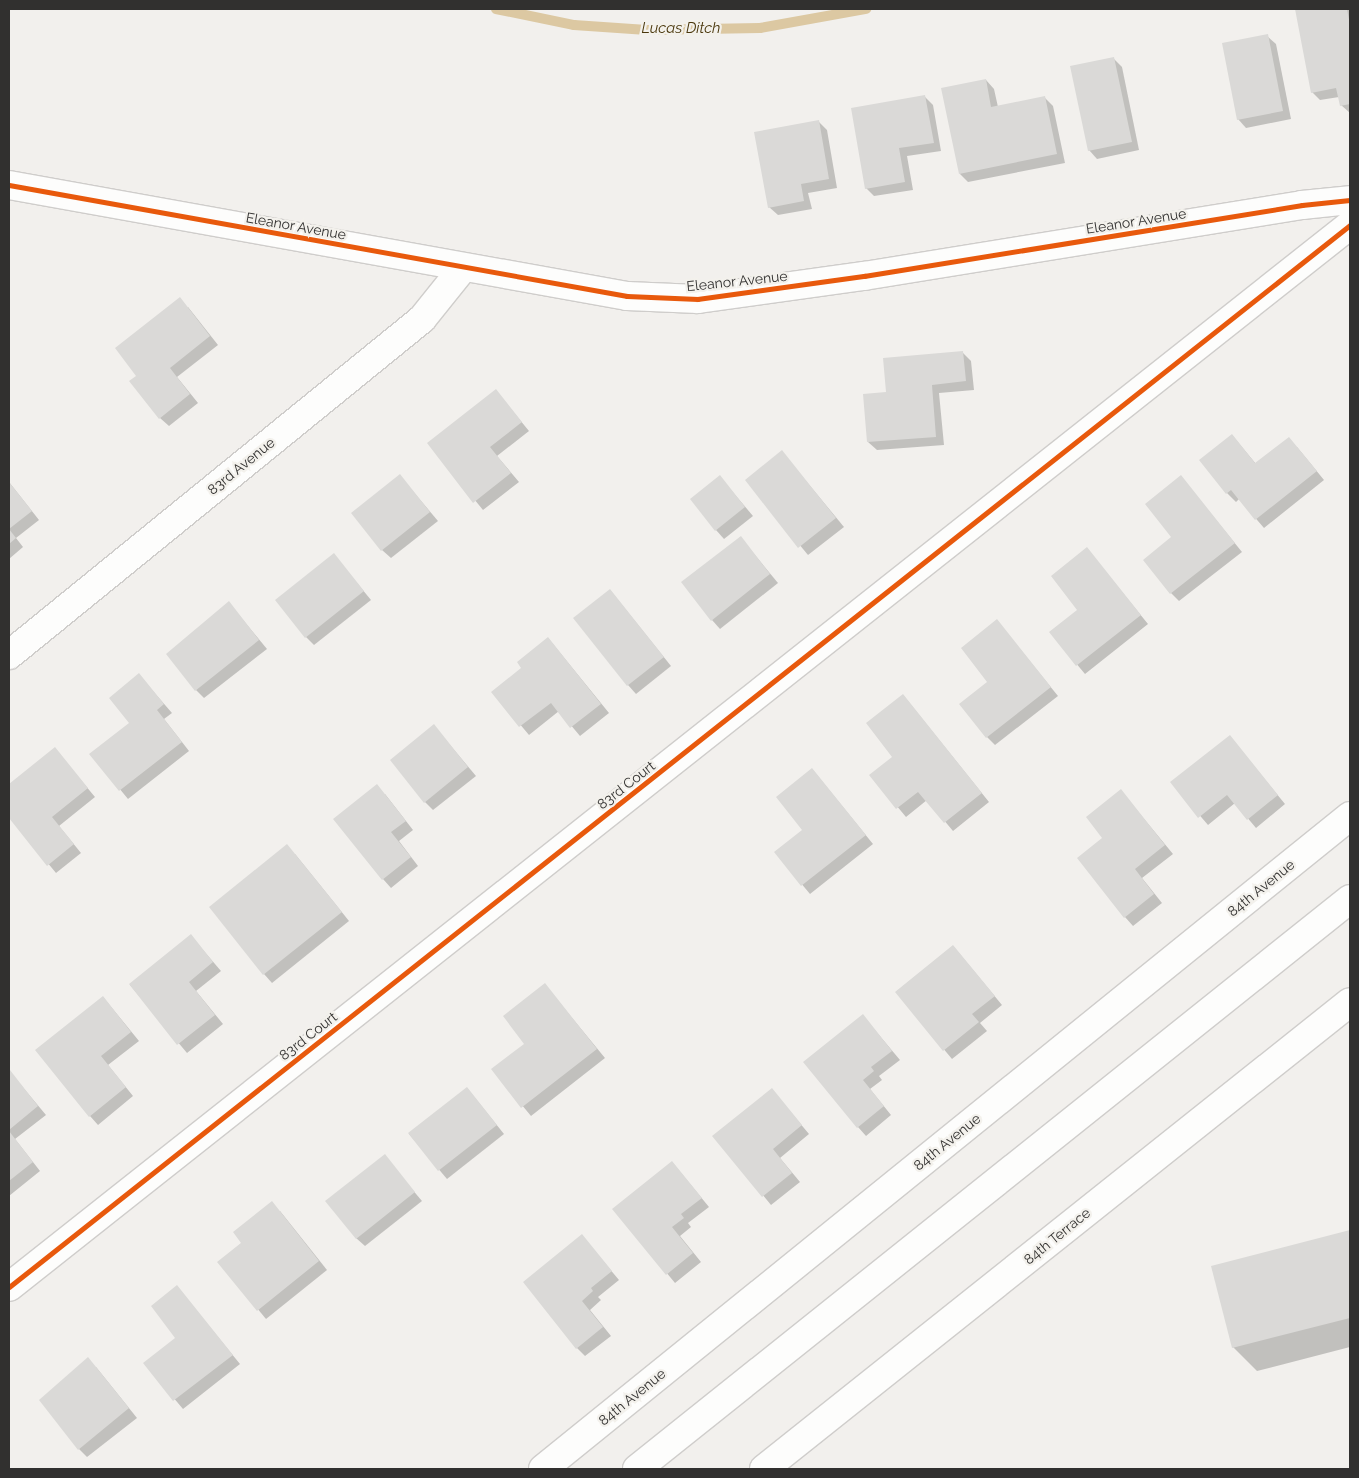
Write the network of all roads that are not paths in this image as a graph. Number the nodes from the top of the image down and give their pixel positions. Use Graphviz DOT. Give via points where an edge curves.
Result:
graph roads {
  1 [pos="9,185"];
  2 [pos="1350,200"];
  3 [pos="1350,225"];
  4 [pos="463,268"];
  5 [pos="9,655"];
  6 [pos="1350,816"];
  7 [pos="1350,899"];
  8 [pos="1350,1002"];
  9 [pos="9,1287"];
  10 [pos="543,1469"];
  11 [pos="638,1469"];
  12 [pos="764,1469"];
  1 -- 4 [label="street, Eleanor Avenue"];
  2 -- 4 [label="street, Eleanor Avenue" via="1302,205 873,275 698,299 626,296"];
  3 -- 9 [label="street, 83rd Court"];
  4 -- 5 [label="street, 83rd Avenue" via="422,319"];
  6 -- 10 [label="street, 84th Avenue"];
  7 -- 11 [label="street"];
  8 -- 12 [label="street, 84th Terrace"];
}
